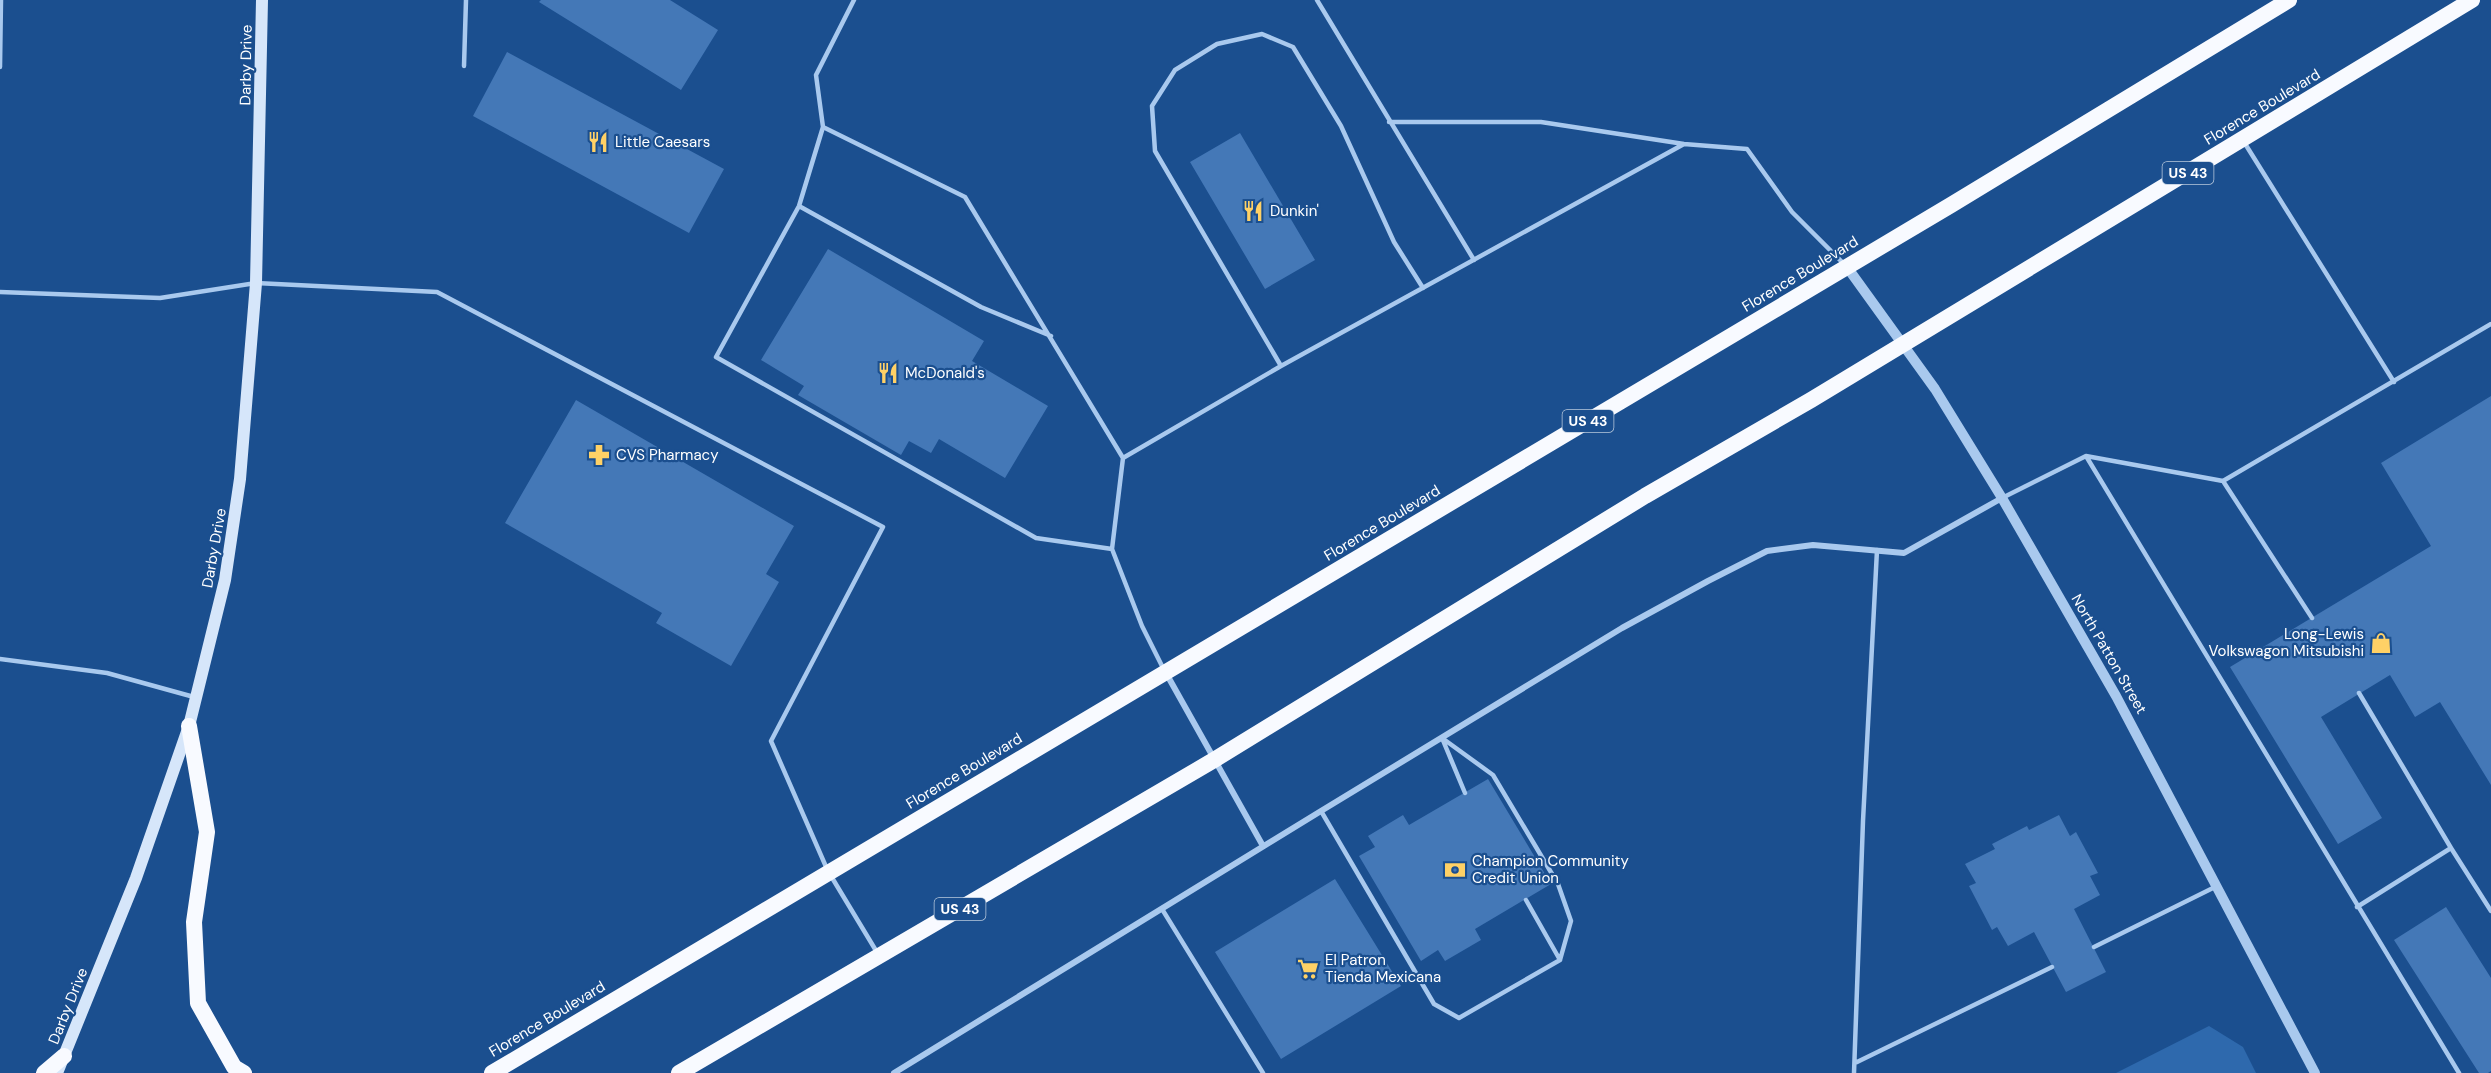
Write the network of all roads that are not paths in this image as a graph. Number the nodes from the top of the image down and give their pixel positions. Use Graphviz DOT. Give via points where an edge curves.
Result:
graph roads {
  1 [pos="1,0"];
  2 [pos="262,0"];
  3 [pos="466,0"];
  4 [pos="854,0"];
  5 [pos="1317,0"];
  6 [pos="2289,0"];
  7 [pos="2472,0"];
  8 [pos="464,66"];
  9 [pos="0,67"];
  10 [pos="1389,122"];
  11 [pos="823,126"];
  12 [pos="2243,140"];
  13 [pos="1684,144"];
  14 [pos="799,206"];
  15 [pos="1474,260"];
  16 [pos="1846,267"];
  17 [pos="256,283"];
  18 [pos="1424,288"];
  19 [pos="0,292"];
  20 [pos="2491,324"];
  21 [pos="1051,336"];
  22 [pos="1904,344"];
  23 [pos="1281,366"];
  24 [pos="2394,382"];
  25 [pos="2086,456"];
  26 [pos="1123,458"];
  27 [pos="2223,481"];
  28 [pos="2002,498"];
  29 [pos="1112,549"];
  30 [pos="1877,550"];
  31 [pos="2312,618"];
  32 [pos="0,659"];
  33 [pos="1166,672"];
  34 [pos="2359,693"];
  35 [pos="196,698"];
  36 [pos="189,726"];
  37 [pos="1442,738"];
  38 [pos="1214,760"];
  39 [pos="1465,793"];
  40 [pos="1321,811"];
  41 [pos="1263,846"];
  42 [pos="2451,848"];
  43 [pos="829,873"];
  44 [pos="2217,886"];
  45 [pos="1526,900"];
  46 [pos="2356,906"];
  47 [pos="1162,909"];
  48 [pos="2491,911"];
  49 [pos="2094,947"];
  50 [pos="880,956"];
  51 [pos="1560,960"];
  52 [pos="2052,967"];
  53 [pos="64,1056"];
  54 [pos="1855,1062"];
  55 [pos="44,1073"];
  56 [pos="57,1073"];
  57 [pos="244,1073"];
  58 [pos="492,1073"];
  59 [pos="679,1073"];
  60 [pos="894,1073"];
  61 [pos="1263,1073"];
  62 [pos="1854,1073"];
  63 [pos="2315,1073"];
  64 [pos="2459,1073"];
  1 -- 9 [label="lane"];
  2 -- 17 [label="main road, Darby Drive"];
  3 -- 8 [label="lane"];
  4 -- 11 [label="lane" via="816,75"];
  5 -- 10 [label="lane"];
  6 -- 16 [label="highway, Florence Boulevard / US 43"];
  7 -- 12 [label="highway, Florence Boulevard / US 43"];
  10 -- 13 [label="lane" via="1541,122"];
  10 -- 15 [label="lane"];
  11 -- 14 [label="lane"];
  11 -- 21 [label="lane" via="965,197"];
  12 -- 22 [label="highway, Florence Boulevard / US 43"];
  12 -- 24 [label="lane"];
  13 -- 15 [label="lane"];
  13 -- 16 [label="lane" via="1747,149 1792,213"];
  14 -- 21 [label="lane" via="981,308"];
  14 -- 29 [label="lane" via="716,357 1036,538"];
  15 -- 18 [label="lane"];
  16 -- 22 [label="street, North Patton Street"];
  16 -- 33 [label="highway, Florence Boulevard / US 43"];
  17 -- 19 [label="lane" via="160,298"];
  17 -- 35 [label="main road, Darby Drive" via="240,479 225,580"];
  17 -- 43 [label="lane" via="436,292 883,526 771,741"];
  18 -- 23 [label="lane"];
  18 -- 23 [label="lane" via="1394,242 1341,126 1293,48 1262,34 1217,44 1175,70 1152,106 1155,151"];
  20 -- 24 [label="lane"];
  21 -- 26 [label="lane"];
  22 -- 28 [label="street, North Patton Street"];
  22 -- 38 [label="highway, Florence Boulevard / US 43" via="1645,496"];
  23 -- 26 [label="lane"];
  24 -- 27 [label="lane"];
  25 -- 27 [label="lane"];
  25 -- 28 [label="lane"];
  25 -- 46 [label="lane"];
  26 -- 29 [label="lane"];
  27 -- 31 [label="lane"];
  28 -- 30 [label="street" via="1904,553"];
  28 -- 44 [label="street, North Patton Street" via="2116,696"];
  29 -- 33 [label="lane" via="1142,626"];
  30 -- 37 [label="street" via="1813,545 1767,551 1622,628"];
  30 -- 54 [label="lane"];
  32 -- 35 [label="lane" via="107,673"];
  33 -- 38 [label="street"];
  33 -- 43 [label="highway, Florence Boulevard / US 43"];
  34 -- 42 [label="lane"];
  35 -- 36 [label="main road, Darby Drive"];
  36 -- 53 [label="main road, Darby Drive" via="136,878"];
  36 -- 57 [label="highway" via="207,832 194,922 198,1003 234,1067"];
  37 -- 39 [label="lane"];
  37 -- 40 [label="street"];
  37 -- 51 [label="lane" via="1493,775 1558,884 1571,921"];
  38 -- 41 [label="street"];
  38 -- 50 [label="highway, Florence Boulevard / US 43"];
  40 -- 41 [label="street"];
  40 -- 51 [label="lane" via="1434,1004 1460,1018"];
  41 -- 47 [label="street"];
  42 -- 46 [label="lane"];
  42 -- 48 [label="lane"];
  43 -- 50 [label="lane"];
  43 -- 58 [label="highway, Florence Boulevard / US 43"];
  44 -- 49 [label="lane"];
  44 -- 63 [label="street, North Patton Street"];
  45 -- 51 [label="lane"];
  46 -- 64 [label="lane"];
  47 -- 60 [label="street"];
  47 -- 61 [label="lane"];
  50 -- 59 [label="highway, Florence Boulevard / US 43"];
  52 -- 54 [label="lane"];
  53 -- 55 [label="highway"];
  53 -- 56 [label="main road, Darby Drive"];
  54 -- 62 [label="lane"];
}
